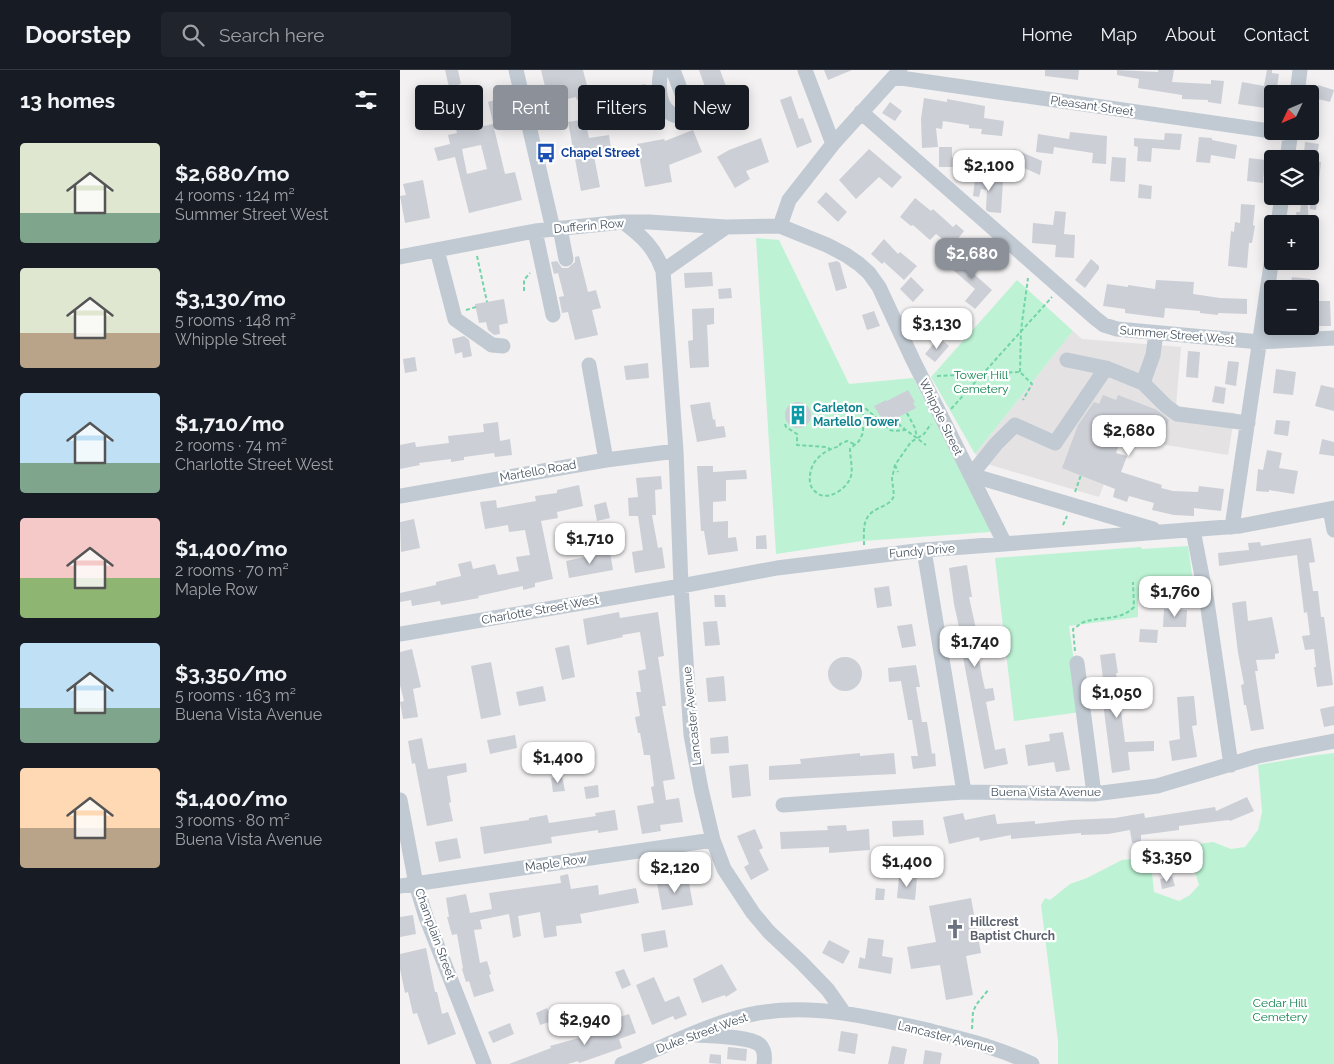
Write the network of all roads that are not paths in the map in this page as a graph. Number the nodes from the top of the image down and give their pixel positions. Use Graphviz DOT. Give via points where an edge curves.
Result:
graph roads {
  1 [pos="516,70"];
  2 [pos="661,70"];
  3 [pos="673,70"];
  4 [pos="805,70"];
  5 [pos="1300,70"];
  6 [pos="897,74"];
  7 [pos="1298,85"];
  8 [pos="861,112"];
  9 [pos="1264,129"];
  10 [pos="833,144"];
  11 [pos="623,222"];
  12 [pos="780,226"];
  13 [pos="726,227"];
  14 [pos="556,229"];
  15 [pos="535,231"];
  16 [pos="437,250"];
  17 [pos="400,257"];
  18 [pos="566,259"];
  19 [pos="1270,270"];
  20 [pos="663,271"];
  21 [pos="553,316"];
  22 [pos="1156,333"];
  23 [pos="1334,338"];
  24 [pos="1260,342"];
  25 [pos="503,346"];
  26 [pos="1067,360"];
  27 [pos="589,365"];
  28 [pos="1106,368"];
  29 [pos="1142,383"];
  30 [pos="1248,423"];
  31 [pos="676,451"];
  32 [pos="606,460"];
  33 [pos="971,475"];
  34 [pos="400,496"];
  35 [pos="1332,509"];
  36 [pos="1232,527"];
  37 [pos="1193,530"];
  38 [pos="1334,530"];
  39 [pos="1165,532"];
  40 [pos="1005,544"];
  41 [pos="924,550"];
  42 [pos="681,586"];
  43 [pos="400,634"];
  44 [pos="1077,663"];
  45 [pos="1334,741"];
  46 [pos="1231,765"];
  47 [pos="964,792"];
  48 [pos="1094,794"];
  49 [pos="400,800"];
  50 [pos="783,805"];
  51 [pos="713,840"];
  52 [pos="416,884"];
  53 [pos="400,886"];
  54 [pos="844,1013"];
  55 [pos="693,1034"];
  56 [pos="484,1064"];
  57 [pos="622,1064"];
  58 [pos="764,1064"];
  59 [pos="1032,1064"];
  1 -- 14 [label="street"];
  2 -- 3 [label="street" via="662,103 668,112 677,116 686,112 687,107"];
  4 -- 10 [label="street"];
  5 -- 7 [label="street"];
  6 -- 8 [label="street"];
  6 -- 9 [label="street, Pleasant Street"];
  8 -- 10 [label="street"];
  8 -- 22 [label="street, Summer Street West" via="1095,318 1112,329"];
  10 -- 12 [label="street" via="789,200"];
  11 -- 13 [label="street, Dufferin Row"];
  11 -- 14 [label="street, Dufferin Row"];
  11 -- 20 [label="street, Lancaster Avenue" via="652,248"];
  12 -- 13 [label="street, Dufferin Row"];
  12 -- 33 [label="street, Whipple Street" via="846,254 869,273 879,287"];
  13 -- 20 [label="street"];
  14 -- 15 [label="street, Dufferin Row"];
  14 -- 18 [label="street"];
  15 -- 16 [label="street, Dufferin Row"];
  15 -- 21 [label="street"];
  16 -- 17 [label="street, Dufferin Row"];
  16 -- 25 [label="street" via="455,319 492,345"];
  19 -- 24 [label="street"];
  20 -- 31 [label="street, Lancaster Avenue"];
  22 -- 24 [label="street, Summer Street West"];
  22 -- 29 [label="street" via="1153,355"];
  23 -- 24 [label="street, Summer Street West"];
  24 -- 30 [label="street"];
  26 -- 28 [label="street"];
  27 -- 32 [label="street"];
  28 -- 29 [label="street"];
  28 -- 33 [label="street" via="1055,443 1015,425"];
  29 -- 30 [label="street" via="1178,414"];
  30 -- 36 [label="street"];
  31 -- 32 [label="street, Martello Road"];
  31 -- 42 [label="street, Lancaster Avenue"];
  32 -- 34 [label="street, Martello Road"];
  33 -- 39 [label="street, Fundy Drive"];
  33 -- 40 [label="street, Whipple Street"];
  35 -- 36 [label="street, Fundy Drive"];
  35 -- 38 [label="street"];
  36 -- 37 [label="street, Fundy Drive"];
  37 -- 39 [label="street, Fundy Drive"];
  37 -- 46 [label="street"];
  39 -- 40 [label="street, Fundy Drive"];
  40 -- 41 [label="street, Fundy Drive"];
  41 -- 42 [label="street, Fundy Drive" via="777,568"];
  41 -- 47 [label="street"];
  42 -- 43 [label="street, Charlotte Street West"];
  42 -- 51 [label="street, Lancaster Avenue" via="691,735"];
  44 -- 48 [label="street"];
  45 -- 46 [label="street, Buena Vista Avenue" via="1258,756"];
  46 -- 48 [label="street, Buena Vista Avenue" via="1157,786"];
  47 -- 48 [label="street, Buena Vista Avenue"];
  47 -- 50 [label="street, Buena Vista Avenue"];
  49 -- 52 [label="street, Champlain Street"];
  51 -- 52 [label="street, Maple Row"];
  51 -- 54 [label="street, Lancaster Avenue" via="724,869 753,913 828,990"];
  52 -- 53 [label="street, Maple Row"];
  52 -- 56 [label="street, Champlain Street"];
  54 -- 55 [label="street, Duke Street West" via="820,1010 743,1016"];
  54 -- 59 [label="street, Lancaster Avenue" via="970,1041"];
  55 -- 57 [label="street, Duke Street West"];
  55 -- 58 [label="street" via="751,1040 764,1050"];
}
